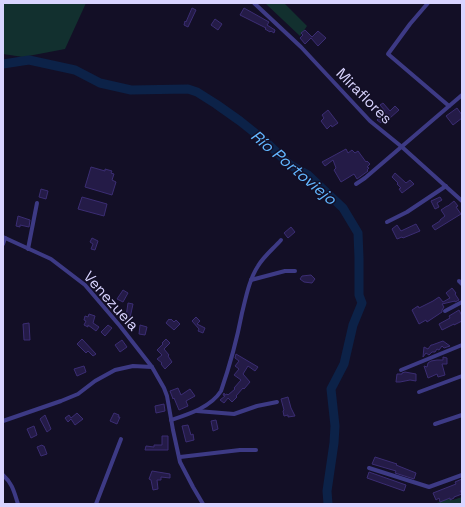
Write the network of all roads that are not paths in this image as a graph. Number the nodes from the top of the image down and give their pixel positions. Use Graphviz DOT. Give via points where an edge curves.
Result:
graph roads {
  1 [pos="428,3"];
  2 [pos="256,4"];
  3 [pos="462,95"];
  4 [pos="449,106"];
  5 [pos="402,147"];
  6 [pos="356,184"];
  7 [pos="446,186"];
  8 [pos="462,201"];
  9 [pos="37,203"];
  10 [pos="387,222"];
  11 [pos="4,237"];
  12 [pos="281,240"];
  13 [pos="3,244"];
  14 [pos="28,248"];
  15 [pos="295,271"];
  16 [pos="251,280"];
  17 [pos="462,302"];
  18 [pos="445,311"];
  19 [pos="462,345"];
  20 [pos="152,368"];
  21 [pos="400,370"];
  22 [pos="462,376"];
  23 [pos="419,392"];
  24 [pos="276,402"];
  25 [pos="197,411"];
  26 [pos="462,415"];
  27 [pos="171,420"];
  28 [pos="3,421"];
  29 [pos="435,424"];
  30 [pos="121,439"];
  31 [pos="256,450"];
  32 [pos="180,457"];
  33 [pos="369,468"];
  34 [pos="3,475"];
  35 [pos="462,476"];
  36 [pos="18,504"];
  37 [pos="96,504"];
  38 [pos="203,504"];
  1 -- 4 [label="street" via="388,54"];
  2 -- 5 [label="street, Miraflores" via="301,47 370,121"];
  3 -- 4 [label="street"];
  4 -- 5 [label="street"];
  5 -- 6 [label="street"];
  5 -- 7 [label="street, Miraflores"];
  7 -- 8 [label="street, Miraflores"];
  7 -- 10 [label="street"];
  9 -- 14 [label="street"];
  11 -- 13 [label="street"];
  11 -- 14 [label="street, Venezuela"];
  12 -- 16 [label="street" via="258,266"];
  14 -- 20 [label="street, Venezuela" via="51,259 85,286"];
  15 -- 16 [label="street" via="285,271"];
  16 -- 25 [label="street" via="222,391 217,398"];
  17 -- 18 [label="street"];
  19 -- 21 [label="street"];
  20 -- 27 [label="street, Venezuela" via="164,388"];
  20 -- 28 [label="street" via="133,366 115,370 78,394"];
  22 -- 23 [label="street"];
  24 -- 25 [label="street" via="234,414"];
  25 -- 27 [label="street"];
  26 -- 29 [label="street"];
  27 -- 32 [label="street, Venezuela"];
  30 -- 37 [label="street"];
  31 -- 32 [label="street"];
  32 -- 38 [label="street, Venezuela" via="186,475"];
  33 -- 35 [label="street" via="429,487"];
  34 -- 36 [label="street" via="9,480"];
}
